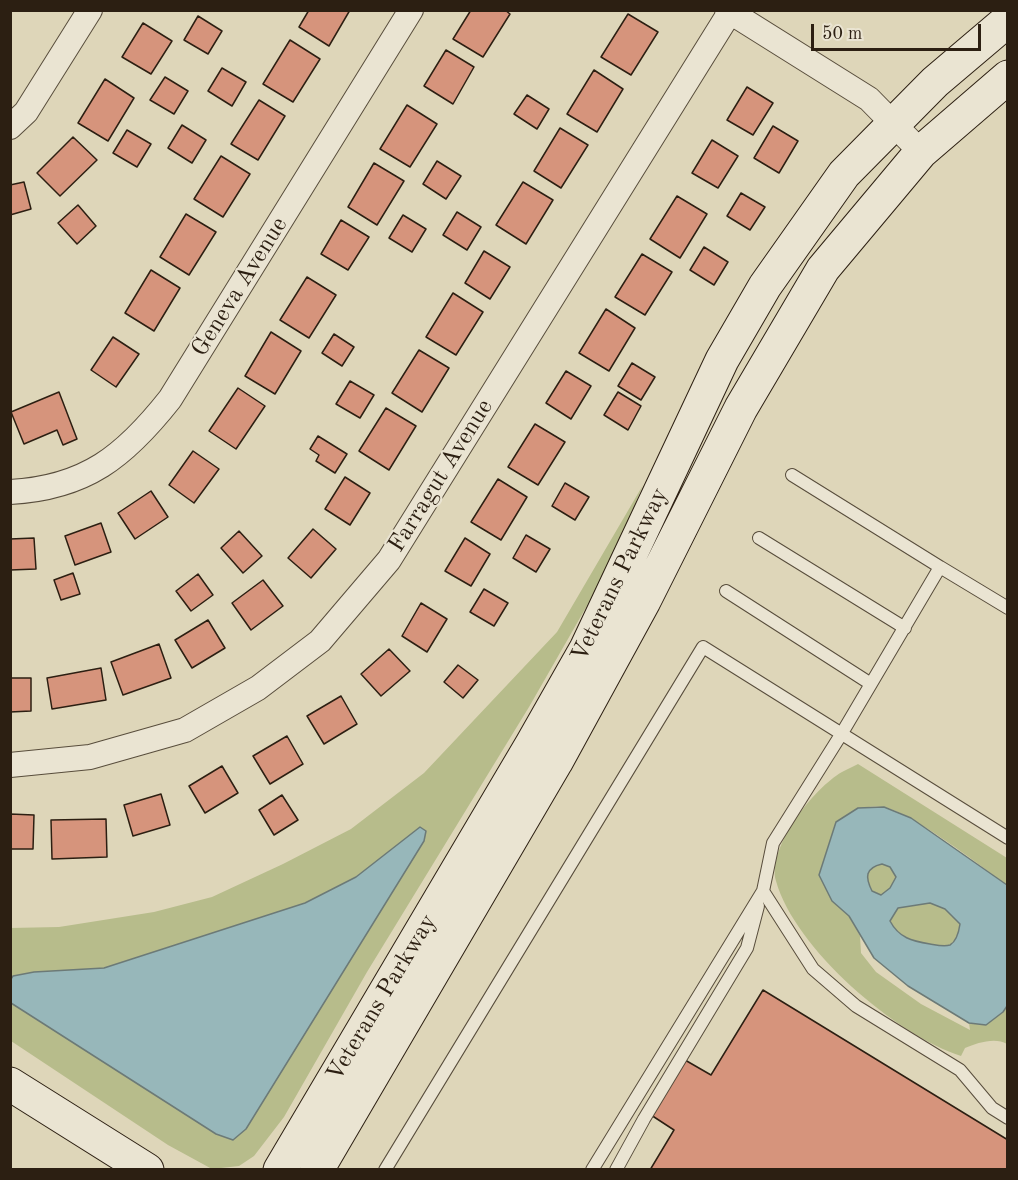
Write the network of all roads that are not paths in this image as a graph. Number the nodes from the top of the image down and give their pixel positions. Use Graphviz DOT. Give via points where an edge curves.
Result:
graph roads {
  1 [pos="90,10"];
  2 [pos="411,10"];
  3 [pos="728,11"];
  4 [pos="1008,21"];
  5 [pos="1008,77"];
  6 [pos="892,123"];
  7 [pos="10,127"];
  8 [pos="921,152"];
  9 [pos="792,475"];
  10 [pos="10,492"];
  11 [pos="759,538"];
  12 [pos="940,567"];
  13 [pos="726,591"];
  14 [pos="1008,608"];
  15 [pos="905,628"];
  16 [pos="871,684"];
  17 [pos="842,733"];
  18 [pos="10,765"];
  19 [pos="1008,838"];
  20 [pos="762,891"];
  21 [pos="706,986"];
  22 [pos="719,994"];
  23 [pos="650,1076"];
  24 [pos="10,1084"];
  25 [pos="664,1085"];
  26 [pos="1008,1118"];
  27 [pos="147,1170"];
  28 [pos="280,1170"];
  29 [pos="317,1170"];
  30 [pos="386,1170"];
  31 [pos="592,1170"];
  32 [pos="616,1170"];
  1 -- 7 [label="street" via="32,103"];
  2 -- 10 [label="street, Geneva Avenue" via="170,399 148,427 106,464 83,477 33,491"];
  3 -- 6 [label="street" via="869,99"];
  3 -- 18 [label="street, Farragut Avenue" via="389,560 320,641 258,688 185,730 90,757"];
  4 -- 6 [label="main road, Veterans Parkway"];
  5 -- 8 [label="main road, Veterans Parkway"];
  6 -- 8 [label="street"];
  6 -- 28 [label="main road, Veterans Parkway" via="844,174 765,286 722,360 586,649"];
  8 -- 29 [label="main road, Veterans Parkway" via="823,269 741,408 644,601 556,762"];
  9 -- 12 [label="lane"];
  11 -- 15 [label="lane"];
  12 -- 14 [label="lane"];
  12 -- 15 [label="lane"];
  13 -- 16 [label="lane"];
  15 -- 16 [label="lane"];
  16 -- 17 [label="lane"];
  17 -- 19 [label="lane"];
  17 -- 20 [label="lane" via="773,843"];
  17 -- 30 [label="lane" via="703,647"];
  20 -- 21 [label="lane"];
  20 -- 22 [label="lane" via="747,948"];
  20 -- 26 [label="lane" via="813,969 856,1005 960,1070 992,1108"];
  21 -- 22 [label="lane"];
  21 -- 23 [label="lane"];
  22 -- 25 [label="lane"];
  23 -- 25 [label="lane"];
  23 -- 31 [label="lane"];
  24 -- 27 [label="main road"];
  25 -- 32 [label="lane"];
}
